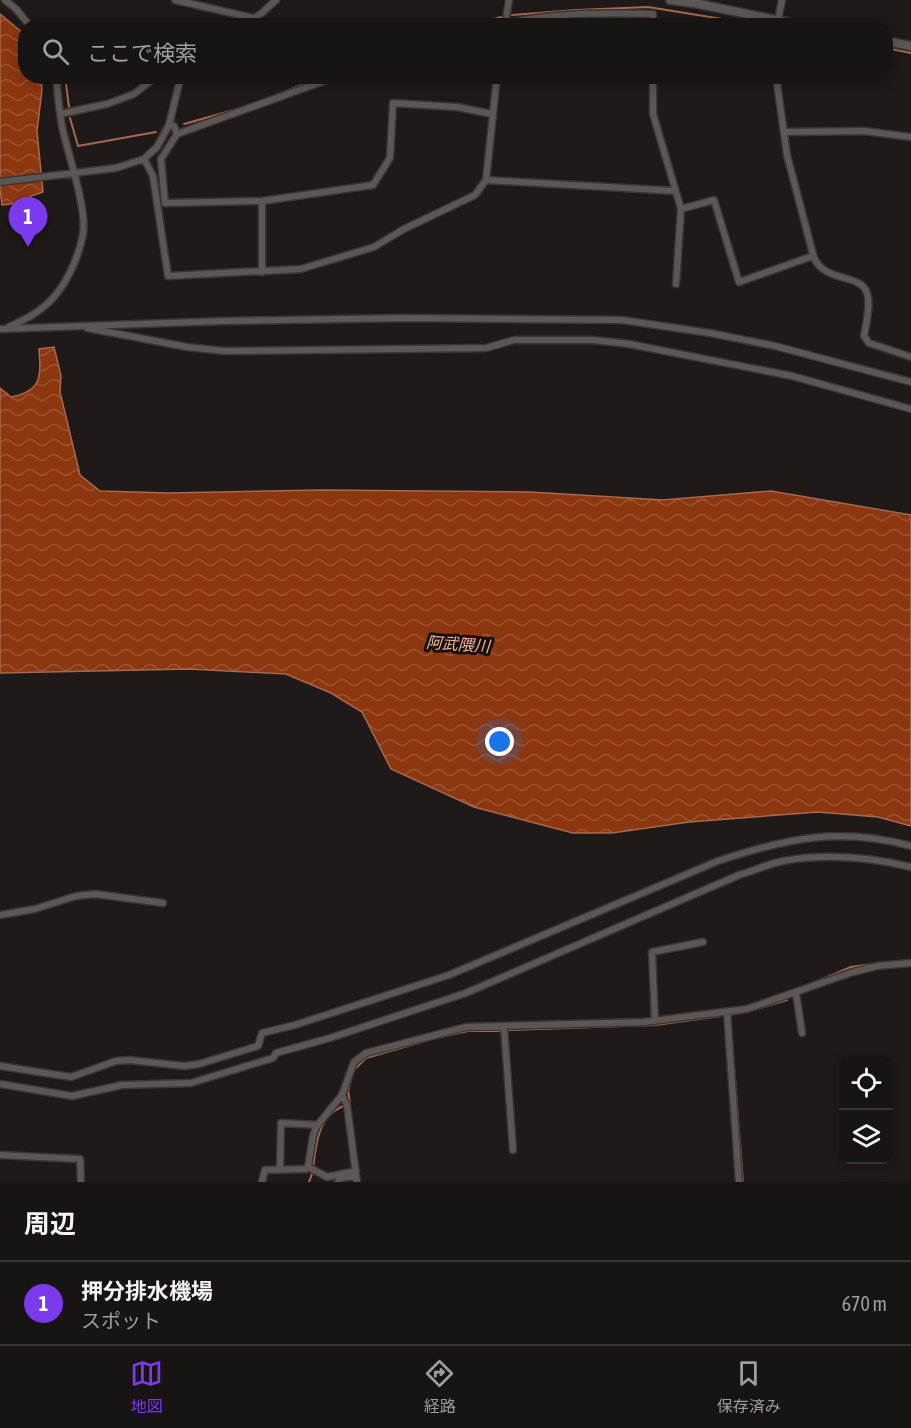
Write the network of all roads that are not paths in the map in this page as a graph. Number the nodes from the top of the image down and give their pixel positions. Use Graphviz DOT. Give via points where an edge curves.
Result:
graph roads {
  1 [pos="5,0"];
  2 [pos="175,0"];
  3 [pos="276,0"];
  4 [pos="509,0"];
  5 [pos="670,0"];
  6 [pos="782,0"];
  7 [pos="694,1"];
  8 [pos="23,18"];
  9 [pos="253,18"];
  10 [pos="506,18"];
  11 [pos="527,18"];
  12 [pos="653,18"];
  13 [pos="758,18"];
  14 [pos="778,18"];
  15 [pos="893,43"];
  16 [pos="911,46"];
  17 [pos="57,84"];
  18 [pos="147,84"];
  19 [pos="179,84"];
  20 [pos="316,84"];
  21 [pos="496,84"];
  22 [pos="653,84"];
  23 [pos="777,84"];
  24 [pos="60,114"];
  25 [pos="492,114"];
  26 [pos="169,125"];
  27 [pos="785,132"];
  28 [pos="177,134"];
  29 [pos="911,137"];
  30 [pos="144,159"];
  31 [pos="72,174"];
  32 [pos="486,180"];
  33 [pos="0,182"];
  34 [pos="676,191"];
  35 [pos="262,201"];
  36 [pos="681,208"];
  37 [pos="813,256"];
  38 [pos="262,272"];
  39 [pos="676,284"];
  40 [pos="69,325"];
  41 [pos="3,328"];
  42 [pos="911,357"];
  43 [pos="911,382"];
  44 [pos="911,409"];
  45 [pos="911,846"];
  46 [pos="911,867"];
  47 [pos="163,903"];
  48 [pos="0,915"];
  49 [pos="703,942"];
  50 [pos="911,963"];
  51 [pos="796,993"];
  52 [pos="727,1012"];
  53 [pos="655,1021"];
  54 [pos="504,1027"];
  55 [pos="802,1033"];
  56 [pos="0,1066"];
  57 [pos="0,1084"];
  58 [pos="342,1095"];
  59 [pos="318,1125"];
  60 [pos="513,1150"];
  61 [pos="0,1155"];
  62 [pos="308,1167"];
  63 [pos="280,1169"];
  64 [pos="356,1176"];
  65 [pos="81,1182"];
  66 [pos="262,1182"];
  67 [pos="338,1182"];
  68 [pos="739,1182"];
  1 -- 8 [label="street"];
  2 -- 9 [label="street"];
  3 -- 9 [label="street"];
  4 -- 10 [label="street"];
  5 -- 7 [label="street"];
  6 -- 14 [label="street"];
  7 -- 13 [label="street"];
  11 -- 12 [label="street" via="595,12 653,14"];
  15 -- 16 [label="street"];
  17 -- 24 [label="street"];
  18 -- 24 [label="street" via="134,94 107,104"];
  19 -- 26 [label="street"];
  20 -- 28 [label="street"];
  21 -- 25 [label="street"];
  22 -- 34 [label="street" via="653,114"];
  23 -- 27 [label="street"];
  24 -- 31 [label="street"];
  25 -- 32 [label="street"];
  25 -- 35 [label="street" via="457,107 393,103 390,158 373,185"];
  26 -- 28 [label="street" via="174,126"];
  26 -- 30 [label="street" via="157,147"];
  27 -- 29 [label="street" via="864,131"];
  27 -- 37 [label="street" via="787,155"];
  28 -- 35 [label="street" via="161,159 165,203"];
  30 -- 31 [label="street" via="116,168"];
  30 -- 38 [label="street" via="153,176 168,276"];
  31 -- 33 [label="street"];
  31 -- 41 [label="street" via="84,232 73,262 49,303"];
  32 -- 34 [label="street"];
  32 -- 38 [label="street" via="475,195 374,247 301,269"];
  34 -- 36 [label="street"];
  35 -- 38 [label="street"];
  36 -- 37 [label="street" via="714,200 740,282"];
  36 -- 39 [label="street"];
  37 -- 42 [label="street" via="826,272 855,281 867,294 864,336 869,344"];
  40 -- 41 [label="street"];
  40 -- 43 [label="street" via="404,318 622,320 775,345"];
  40 -- 44 [label="street" via="224,351 486,348 514,340 593,340 792,376"];
  45 -- 56 [label="street" via="856,835 823,836 759,848 718,861 449,975 262,1033 258,1046 199,1064 129,1060 66,1077"];
  46 -- 57 [label="street" via="852,856 782,861 739,875 466,993 191,1083 122,1085 72,1096"];
  47 -- 48 [label="street" via="94,894"];
  49 -- 53 [label="street" via="652,952"];
  50 -- 51 [label="street" via="849,972"];
  51 -- 52 [label="street"];
  51 -- 55 [label="street"];
  52 -- 53 [label="street"];
  52 -- 68 [label="street"];
  53 -- 54 [label="street"];
  54 -- 58 [label="street" via="466,1028 366,1053 354,1062"];
  54 -- 60 [label="street"];
  58 -- 59 [label="street"];
  58 -- 64 [label="street" via="347,1105"];
  59 -- 62 [label="street"];
  59 -- 63 [label="street" via="281,1123"];
  61 -- 65 [label="street" via="80,1159"];
  62 -- 63 [label="street"];
  62 -- 64 [label="street" via="327,1177"];
  63 -- 66 [label="street" via="265,1170"];
  64 -- 67 [label="street" via="340,1178"];
}
